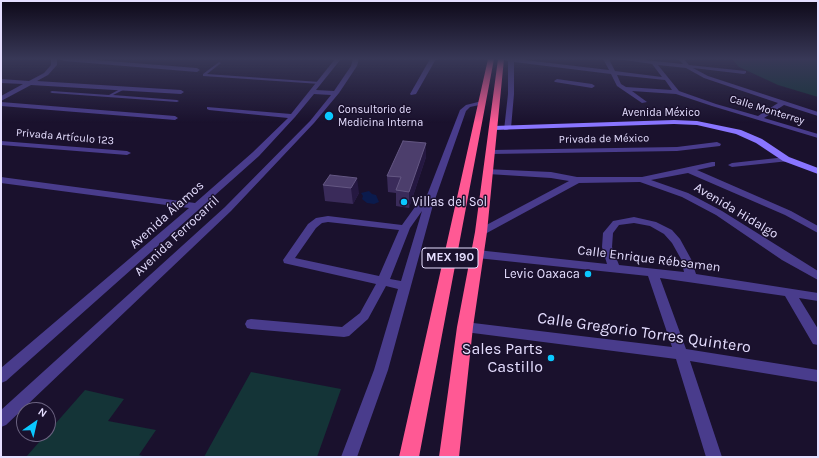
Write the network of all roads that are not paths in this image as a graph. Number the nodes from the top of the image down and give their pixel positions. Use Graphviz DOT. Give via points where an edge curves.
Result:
graph roads {
  1 [pos="33,80"];
  2 [pos="282,80"];
  3 [pos="322,80"];
  4 [pos="344,80"];
  5 [pos="421,80"];
  6 [pos="487,80"];
  7 [pos="503,80"];
  8 [pos="509,80"];
  9 [pos="558,80"];
  10 [pos="617,80"];
  11 [pos="668,80"];
  12 [pos="716,80"];
  13 [pos="1,81"];
  14 [pos="30,82"];
  15 [pos="320,83"];
  16 [pos="592,86"];
  17 [pos="124,88"];
  18 [pos="626,89"];
  19 [pos="52,92"];
  20 [pos="181,92"];
  21 [pos="312,92"];
  22 [pos="677,92"];
  23 [pos="336,93"];
  24 [pos="413,94"];
  25 [pos="109,96"];
  26 [pos="1,99"];
  27 [pos="177,101"];
  28 [pos="644,102"];
  29 [pos="482,103"];
  30 [pos="782,103"];
  31 [pos="1,104"];
  32 [pos="209,108"];
  33 [pos="818,114"];
  34 [pos="293,116"];
  35 [pos="175,118"];
  36 [pos="758,118"];
  37 [pos="493,128"];
  38 [pos="507,128"];
  39 [pos="818,136"];
  40 [pos="1,143"];
  41 [pos="717,144"];
  42 [pos="491,152"];
  43 [pos="127,153"];
  44 [pos="786,158"];
  45 [pos="712,164"];
  46 [pos="732,165"];
  47 [pos="689,170"];
  48 [pos="488,171"];
  49 [pos="818,171"];
  50 [pos="641,179"];
  51 [pos="1,180"];
  52 [pos="577,180"];
  53 [pos="428,205"];
  54 [pos="197,206"];
  55 [pos="405,228"];
  56 [pos="818,230"];
  57 [pos="481,232"];
  58 [pos="477,254"];
  59 [pos="614,268"];
  60 [pos="652,272"];
  61 [pos="818,276"];
  62 [pos="691,277"];
  63 [pos="383,281"];
  64 [pos="405,286"];
  65 [pos="788,292"];
  66 [pos="818,297"];
  67 [pos="251,324"];
  68 [pos="465,327"];
  69 [pos="818,340"];
  70 [pos="681,354"];
  71 [pos="818,376"];
  72 [pos="1,377"];
  73 [pos="1,420"];
  74 [pos="349,457"];
  75 [pos="409,457"];
  76 [pos="449,457"];
  77 [pos="714,457"];
  1 -- 14 [label="street"];
  2 -- 15 [label="lane"];
  3 -- 15 [label="street, Avenida Álamos"];
  4 -- 23 [label="street, Avenida Ferrocarril"];
  5 -- 24 [label="street"];
  6 -- 29 [label="highway, MEX 190"];
  7 -- 37 [label="highway, MEX 190"];
  8 -- 38 [label="street" via="511,94"];
  9 -- 16 [label="street" via="558,83"];
  10 -- 18 [label="street"];
  11 -- 22 [label="street"];
  12 -- 30 [label="street"];
  13 -- 14 [label="street"];
  14 -- 17 [label="street"];
  14 -- 26 [label="street"];
  15 -- 21 [label="street, Avenida Álamos"];
  17 -- 20 [label="street"];
  17 -- 25 [label="lane"];
  18 -- 22 [label="street, Calle Monterrey"];
  18 -- 28 [label="street"];
  19 -- 25 [label="lane"];
  21 -- 23 [label="street"];
  21 -- 34 [label="street, Avenida Álamos"];
  22 -- 36 [label="street, Calle Monterrey"];
  23 -- 73 [label="street, Avenida Ferrocarril" via="312,122 228,209"];
  25 -- 27 [label="lane"];
  29 -- 53 [label="street" via="462,110"];
  29 -- 75 [label="highway, MEX 190"];
  30 -- 33 [label="street"];
  30 -- 36 [label="street"];
  31 -- 35 [label="street"];
  32 -- 34 [label="street"];
  34 -- 54 [label="street, Avenida Álamos" via="256,154"];
  36 -- 39 [label="street, Calle Monterrey"];
  37 -- 38 [label="street, Avenida México"];
  37 -- 42 [label="highway, MEX 190"];
  38 -- 44 [label="street, Avenida México" via="697,123 738,132 759,140"];
  40 -- 43 [label="street, Privada Artículo 123"];
  41 -- 42 [label="street, Privada de México" via="677,149"];
  42 -- 48 [label="highway, MEX 190"];
  44 -- 46 [label="street"];
  44 -- 49 [label="street, Avenida México"];
  45 -- 47 [label="street"];
  47 -- 50 [label="street"];
  47 -- 56 [label="street" via="788,213"];
  48 -- 52 [label="street" via="551,175"];
  48 -- 57 [label="highway, MEX 190"];
  50 -- 52 [label="street, Avenida Hidalgo"];
  50 -- 61 [label="street, Avenida Hidalgo" via="685,195 719,213"];
  51 -- 54 [label="street"];
  52 -- 57 [label="street, Avenida Hidalgo"];
  53 -- 55 [label="street" via="418,209"];
  53 -- 64 [label="street"];
  54 -- 72 [label="street, Avenida Álamos"];
  55 -- 63 [label="street"];
  55 -- 63 [label="street" via="320,220 312,226 288,260"];
  57 -- 58 [label="highway, MEX 190"];
  58 -- 59 [label="street, Calle Enrique Rébsamen"];
  58 -- 68 [label="highway, MEX 190"];
  59 -- 60 [label="street, Calle Enrique Rébsamen"];
  59 -- 62 [label="street" via="607,247 608,233 616,223 634,220 652,224 668,232 686,259"];
  60 -- 62 [label="street, Calle Enrique Rébsamen"];
  60 -- 70 [label="street"];
  62 -- 65 [label="street, Calle Enrique Rébsamen"];
  63 -- 64 [label="street"];
  63 -- 67 [label="street" via="364,316 344,332"];
  64 -- 74 [label="street" via="381,370"];
  65 -- 66 [label="street, Calle Enrique Rébsamen"];
  65 -- 69 [label="street"];
  68 -- 70 [label="street, Calle Gregorio Torres Quintero"];
  68 -- 76 [label="highway, MEX 190"];
  70 -- 71 [label="street, Calle Gregorio Torres Quintero"];
  70 -- 77 [label="street"];
}
